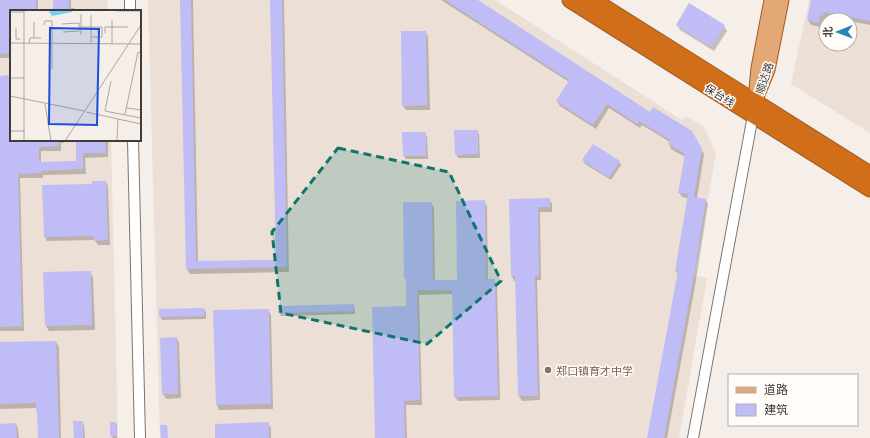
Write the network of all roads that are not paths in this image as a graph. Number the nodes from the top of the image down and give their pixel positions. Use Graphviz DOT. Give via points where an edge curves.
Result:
graph roads {
  1 [pos="570,0"];
  2 [pos="593,0"];
  3 [pos="771,0"];
  4 [pos="782,0"];
  5 [pos="754,109"];
  6 [pos="133,141"];
  7 [pos="870,174"];
  8 [pos="870,189"];
  9 [pos="140,438"];
  10 [pos="693,438"];
  1 -- 5 [label="highway, 保台线"];
  2 -- 5 [label="highway, 保台线"];
  3 -- 5 [label="main road, 顺达路" via="758,68"];
  4 -- 5 [label="main road, 顺达路" via="768,70"];
  5 -- 7 [label="highway, 保台线"];
  5 -- 8 [label="highway, 保台线"];
  5 -- 10 [label="street"];
  6 -- 9 [label="street"];
}
